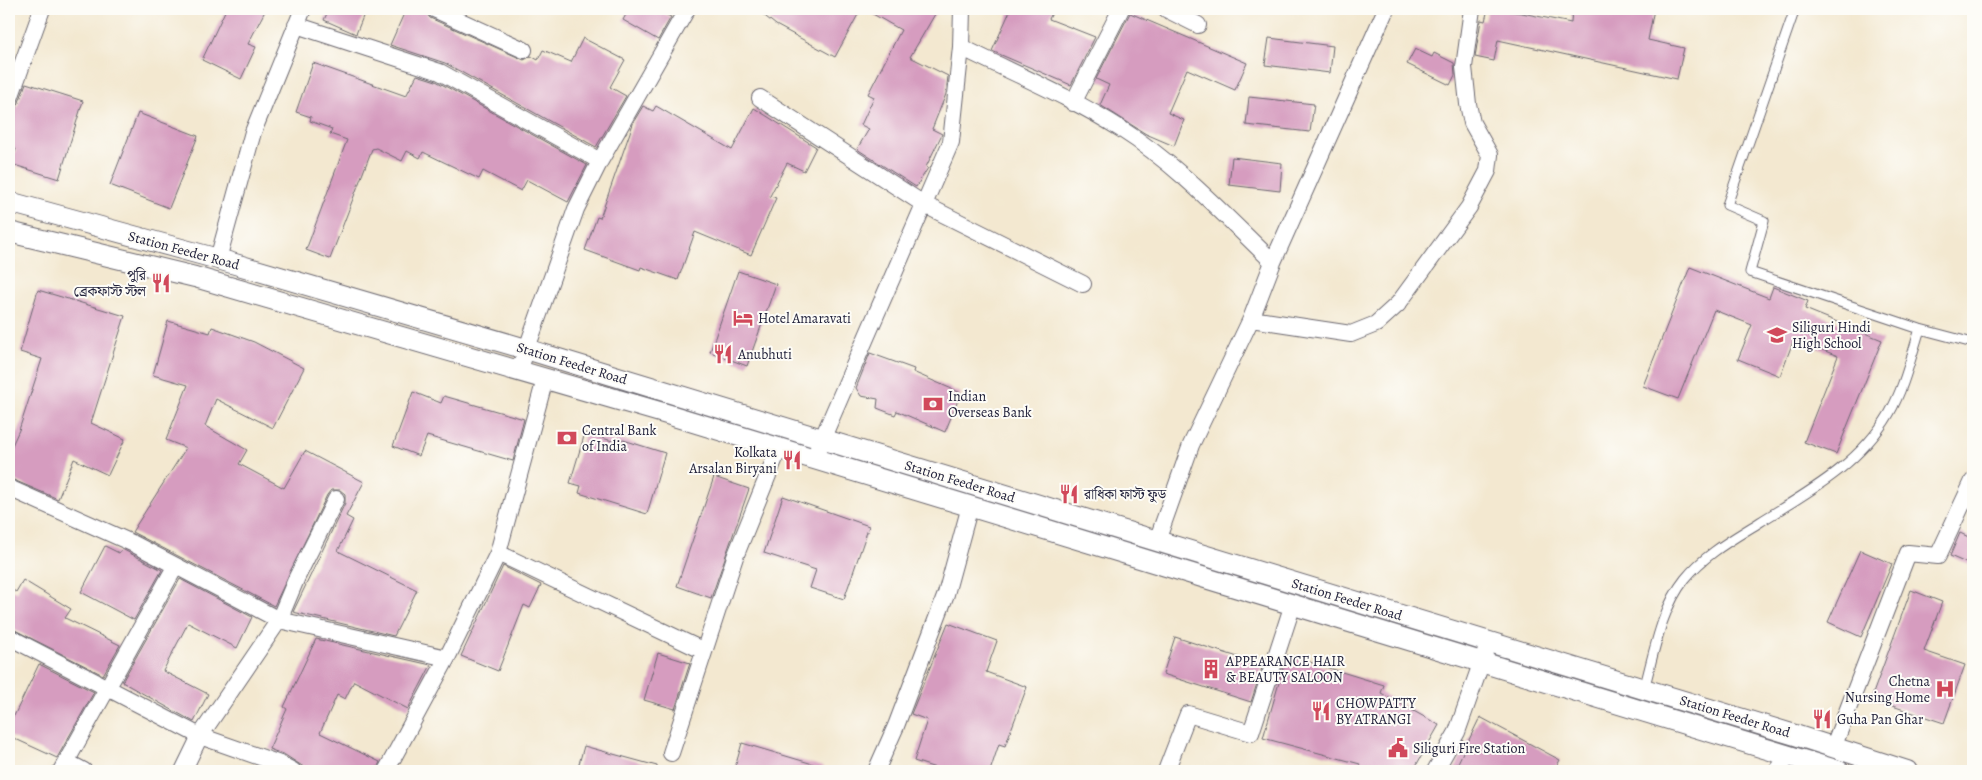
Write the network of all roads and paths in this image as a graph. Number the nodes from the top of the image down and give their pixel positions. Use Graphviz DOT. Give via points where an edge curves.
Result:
graph roads {
  1 [pos="42,9"];
  2 [pos="303,9"];
  3 [pos="434,9"];
  4 [pos="962,9"];
  5 [pos="1120,9"];
  6 [pos="1166,9"];
  7 [pos="1386,9"];
  8 [pos="1472,9"];
  9 [pos="1795,9"];
  10 [pos="683,10"];
  11 [pos="296,25"];
  12 [pos="1198,25"];
  13 [pos="962,47"];
  14 [pos="524,50"];
  15 [pos="760,98"];
  16 [pos="9,101"];
  17 [pos="1073,103"];
  18 [pos="600,161"];
  19 [pos="9,202"];
  20 [pos="925,205"];
  21 [pos="9,232"];
  22 [pos="218,259"];
  23 [pos="1273,262"];
  24 [pos="1082,284"];
  25 [pos="1251,319"];
  26 [pos="1920,329"];
  27 [pos="1973,343"];
  28 [pos="526,349"];
  29 [pos="519,371"];
  30 [pos="545,380"];
  31 [pos="822,439"];
  32 [pos="779,448"];
  33 [pos="814,458"];
  34 [pos="1973,481"];
  35 [pos="9,488"];
  36 [pos="336,499"];
  37 [pos="970,506"];
  38 [pos="1157,541"];
  39 [pos="498,553"];
  40 [pos="176,567"];
  41 [pos="1293,604"];
  42 [pos="279,620"];
  43 [pos="9,637"];
  44 [pos="1489,641"];
  45 [pos="704,651"];
  46 [pos="446,658"];
  47 [pos="1482,662"];
  48 [pos="108,688"];
  49 [pos="1644,688"];
  50 [pos="200,736"];
  51 [pos="1833,748"];
  52 [pos="671,753"];
  53 [pos="1783,764"];
  54 [pos="64,766"];
  55 [pos="84,771"];
  56 [pos="184,771"];
  57 [pos="293,771"];
  58 [pos="386,771"];
  59 [pos="876,771"];
  60 [pos="1166,771"];
  61 [pos="1436,771"];
  62 [pos="1839,771"];
  63 [pos="1907,771"];
  1 -- 16 [label="street"];
  2 -- 11 [label="street"];
  3 -- 14 [label="street"];
  4 -- 13 [label="street"];
  5 -- 17 [label="street"];
  6 -- 12 [label="street"];
  7 -- 23 [label="street"];
  8 -- 25 [label="street" via="1464,67 1468,104 1472,123 1490,155 1488,171 1469,207 1398,304 1376,324 1351,334"];
  9 -- 26 [label="lane" via="1727,205 1764,221 1750,272"];
  10 -- 18 [label="street"];
  11 -- 18 [label="street" via="440,72"];
  11 -- 22 [label="street" via="252,132"];
  13 -- 17 [label="street"];
  13 -- 20 [label="street" via="951,142"];
  15 -- 20 [label="street"];
  17 -- 23 [label="street" via="1121,129 1178,171"];
  18 -- 28 [label="street" via="576,209"];
  19 -- 22 [label="street, Station Feeder Road"];
  20 -- 24 [label="street"];
  20 -- 31 [label="street"];
  21 -- 29 [label="street, Station Feeder Road" via="195,277"];
  22 -- 28 [label="street, Station Feeder Road"];
  23 -- 25 [label="street"];
  25 -- 38 [label="street" via="1192,445"];
  26 -- 27 [label="lane"];
  26 -- 49 [label="lane" via="1899,395 1867,446 1849,464 1719,548 1699,563 1684,581 1661,628"];
  28 -- 29 [label="street"];
  28 -- 31 [label="street, Station Feeder Road"];
  29 -- 30 [label="street, Station Feeder Road"];
  30 -- 32 [label="street, Station Feeder Road"];
  30 -- 39 [label="street"];
  31 -- 33 [label="street"];
  31 -- 38 [label="street, Station Feeder Road"];
  32 -- 33 [label="street, Station Feeder Road"];
  32 -- 45 [label="street" via="735,557"];
  33 -- 37 [label="street, Station Feeder Road"];
  34 -- 51 [label="street" via="1938,556 1908,553"];
  35 -- 40 [label="street" via="134,544"];
  36 -- 42 [label="street"];
  37 -- 41 [label="street, Station Feeder Road"];
  37 -- 59 [label="street" via="946,594"];
  38 -- 44 [label="street, Station Feeder Road"];
  39 -- 45 [label="street"];
  39 -- 46 [label="street"];
  40 -- 42 [label="street"];
  40 -- 48 [label="street"];
  41 -- 47 [label="street, Station Feeder Road"];
  41 -- 60 [label="street" via="1251,733 1188,714"];
  42 -- 46 [label="street"];
  42 -- 50 [label="street"];
  43 -- 48 [label="street"];
  44 -- 47 [label="street"];
  44 -- 49 [label="street, Station Feeder Road"];
  45 -- 52 [label="street"];
  46 -- 58 [label="street"];
  47 -- 53 [label="street, Station Feeder Road"];
  47 -- 61 [label="street" via="1457,732"];
  48 -- 50 [label="street"];
  48 -- 54 [label="street"];
  49 -- 51 [label="street, Station Feeder Road"];
  50 -- 56 [label="street"];
  50 -- 57 [label="street"];
  51 -- 63 [label="street, Station Feeder Road"];
  53 -- 62 [label="street, Station Feeder Road"];
  54 -- 55 [label="street"];
}
